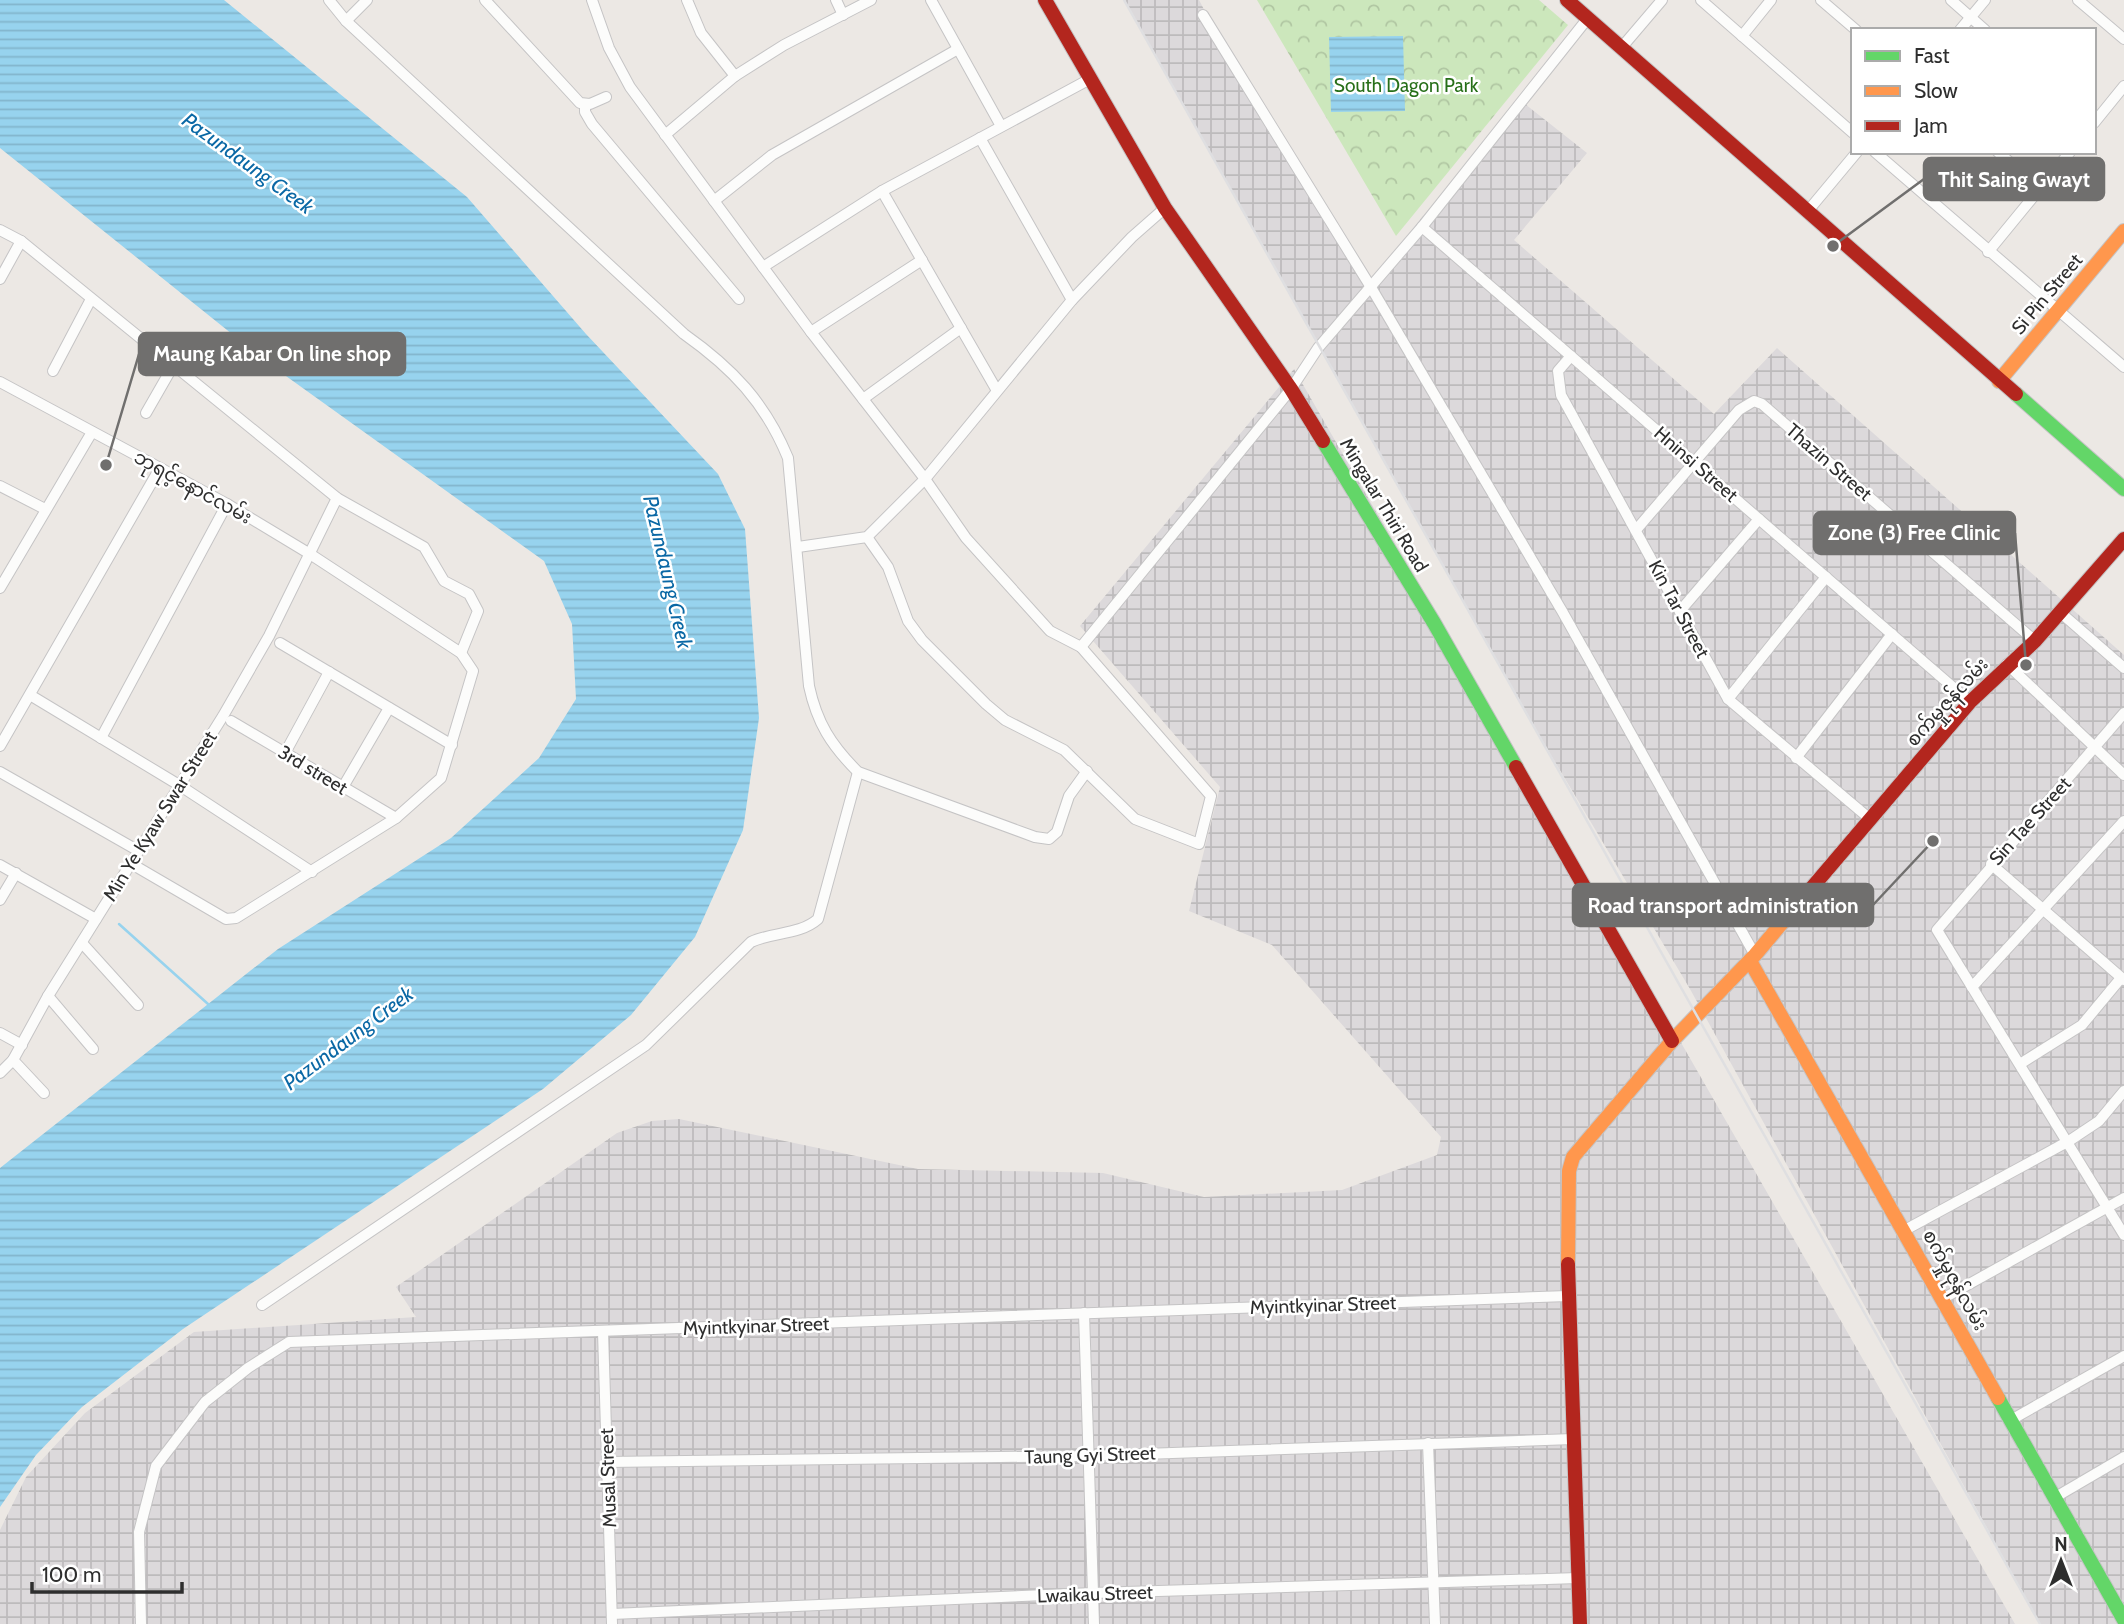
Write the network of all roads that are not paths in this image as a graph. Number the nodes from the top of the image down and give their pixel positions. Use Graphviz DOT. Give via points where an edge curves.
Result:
graph roads {
  1 [pos="329,0"];
  2 [pos="367,0"];
  3 [pos="485,0"];
  4 [pos="592,0"];
  5 [pos="687,0"];
  6 [pos="836,0"];
  7 [pos="871,0"];
  8 [pos="931,0"];
  9 [pos="1045,0"];
  10 [pos="1567,0"];
  11 [pos="1662,0"];
  12 [pos="1701,0"];
  13 [pos="1771,0"];
  14 [pos="1821,0"];
  15 [pos="1951,0"];
  16 [pos="1985,0"];
  17 [pos="2078,0"];
  18 [pos="844,15"];
  19 [pos="1203,15"];
  20 [pos="1971,17"];
  21 [pos="1588,18"];
  22 [pos="346,21"];
  23 [pos="1854,28"];
  24 [pos="1962,28"];
  25 [pos="1983,28"];
  26 [pos="1742,36"];
  27 [pos="2124,39"];
  28 [pos="1622,47"];
  29 [pos="958,49"];
  30 [pos="735,76"];
  31 [pos="1090,79"];
  32 [pos="2124,86"];
  33 [pos="606,97"];
  34 [pos="585,104"];
  35 [pos="2096,120"];
  36 [pos="1001,127"];
  37 [pos="1851,131"];
  38 [pos="664,135"];
  39 [pos="980,138"];
  40 [pos="1855,154"];
  41 [pos="1877,154"];
  42 [pos="2000,154"];
  43 [pos="2068,154"];
  44 [pos="2040,189"];
  45 [pos="882,191"];
  46 [pos="713,201"];
  47 [pos="1165,208"];
  48 [pos="1807,212"];
  49 [pos="1423,227"];
  50 [pos="0,230"];
  51 [pos="2124,231"];
  52 [pos="21,241"];
  53 [pos="1988,251"];
  54 [pos="922,260"];
  55 [pos="763,267"];
  56 [pos="0,279"];
  57 [pos="1371,289"];
  58 [pos="91,299"];
  59 [pos="739,299"];
  60 [pos="1072,300"];
  61 [pos="2057,312"];
  62 [pos="961,328"];
  63 [pos="811,332"];
  64 [pos="1571,356"];
  65 [pos="173,366"];
  66 [pos="2124,367"];
  67 [pos="53,371"];
  68 [pos="0,382"];
  69 [pos="1999,382"];
  70 [pos="996,389"];
  71 [pos="1291,389"];
  72 [pos="863,399"];
  73 [pos="146,413"];
  74 [pos="92,432"];
  75 [pos="1694,462"];
  76 [pos="160,468"];
  77 [pos="925,479"];
  78 [pos="0,486"];
  79 [pos="2124,489"];
  80 [pos="337,498"];
  81 [pos="226,504"];
  82 [pos="45,509"];
  83 [pos="1759,519"];
  84 [pos="1636,530"];
  85 [pos="867,537"];
  86 [pos="2124,539"];
  87 [pos="798,547"];
  88 [pos="310,554"];
  89 [pos="1826,577"];
  90 [pos="0,588"];
  91 [pos="1680,611"];
  92 [pos="2062,613"];
  93 [pos="1892,634"];
  94 [pos="2035,641"];
  95 [pos="280,643"];
  96 [pos="1081,647"];
  97 [pos="461,653"];
  98 [pos="2007,664"];
  99 [pos="2124,668"];
  100 [pos="329,672"];
  101 [pos="30,695"];
  102 [pos="1728,698"];
  103 [pos="1970,702"];
  104 [pos="389,708"];
  105 [pos="2124,713"];
  106 [pos="231,721"];
  107 [pos="102,738"];
  108 [pos="452,745"];
  109 [pos="0,746"];
  110 [pos="2094,749"];
  111 [pos="285,753"];
  112 [pos="1796,758"];
  113 [pos="1087,771"];
  114 [pos="0,772"];
  115 [pos="858,772"];
  116 [pos="2124,775"];
  117 [pos="179,785"];
  118 [pos="343,788"];
  119 [pos="396,818"];
  120 [pos="1870,819"];
  121 [pos="2124,821"];
  122 [pos="2120,833"];
  123 [pos="137,850"];
  124 [pos="130,863"];
  125 [pos="1991,864"];
  126 [pos="0,865"];
  127 [pos="312,872"];
  128 [pos="16,873"];
  129 [pos="0,900"];
  130 [pos="2043,910"];
  131 [pos="96,919"];
  132 [pos="82,943"];
  133 [pos="1752,958"];
  134 [pos="2122,979"];
  135 [pos="1972,987"];
  136 [pos="48,996"];
  137 [pos="138,1005"];
  138 [pos="0,1033"];
  139 [pos="1672,1041"];
  140 [pos="22,1045"];
  141 [pos="93,1049"];
  142 [pos="13,1060"];
  143 [pos="2020,1064"];
  144 [pos="0,1073"];
  145 [pos="2124,1091"];
  146 [pos="44,1093"];
  147 [pos="2068,1141"];
  148 [pos="2124,1198"];
  149 [pos="2109,1207"];
  150 [pos="1905,1230"];
  151 [pos="2124,1236"];
  152 [pos="1568,1296"];
  153 [pos="1944,1298"];
  154 [pos="262,1306"];
  155 [pos="1084,1313"];
  156 [pos="603,1332"];
  157 [pos="2124,1356"];
  158 [pos="2011,1420"];
  159 [pos="1573,1438"];
  160 [pos="1429,1443"];
  161 [pos="1087,1456"];
  162 [pos="2124,1458"];
  163 [pos="607,1462"];
  164 [pos="2054,1498"];
  165 [pos="1578,1578"];
  166 [pos="1433,1584"];
  167 [pos="1093,1593"];
  168 [pos="612,1619"];
  169 [pos="2124,1619"];
  170 [pos="141,1624"];
  171 [pos="1094,1624"];
  172 [pos="1435,1624"];
  173 [pos="1580,1624"];
  1 -- 22 [label="street"];
  2 -- 22 [label="street"];
  3 -- 34 [label="street"];
  4 -- 38 [label="street" via="609,48"];
  5 -- 30 [label="street" via="701,33"];
  6 -- 18 [label="street"];
  7 -- 18 [label="street"];
  8 -- 29 [label="street"];
  9 -- 31 [label="street, Mingalar Thiri Road"];
  10 -- 21 [label="street"];
  11 -- 28 [label="street"];
  12 -- 26 [label="street"];
  13 -- 26 [label="street"];
  14 -- 23 [label="street"];
  15 -- 20 [label="street"];
  16 -- 20 [label="street"];
  17 -- 27 [label="street"];
  18 -- 30 [label="street"];
  19 -- 57 [label="street"];
  20 -- 24 [label="street"];
  20 -- 25 [label="street"];
  21 -- 28 [label="street"];
  21 -- 49 [label="street"];
  22 -- 87 [label="street" via="684,334 743,382 788,458"];
  26 -- 37 [label="street"];
  28 -- 48 [label="street"];
  29 -- 36 [label="street"];
  29 -- 46 [label="street" via="772,155"];
  30 -- 38 [label="street"];
  31 -- 36 [label="street"];
  31 -- 47 [label="street, Mingalar Thiri Road"];
  32 -- 35 [label="street"];
  33 -- 34 [label="street"];
  34 -- 59 [label="street" via="587,117"];
  36 -- 39 [label="street"];
  38 -- 46 [label="street"];
  39 -- 45 [label="street"];
  39 -- 60 [label="street"];
  40 -- 48 [label="street"];
  41 -- 53 [label="street"];
  42 -- 44 [label="street"];
  43 -- 44 [label="street"];
  44 -- 53 [label="street"];
  45 -- 54 [label="street"];
  45 -- 55 [label="street"];
  46 -- 55 [label="street"];
  47 -- 60 [label="street"];
  47 -- 71 [label="street, Mingalar Thiri Road"];
  48 -- 69 [label="street"];
  49 -- 57 [label="street"];
  49 -- 64 [label="street, Hninsi Street"];
  50 -- 52 [label="street"];
  51 -- 61 [label="street, Si Pin Street"];
  52 -- 56 [label="street"];
  52 -- 58 [label="street"];
  53 -- 61 [label="street"];
  54 -- 62 [label="street"];
  54 -- 63 [label="street"];
  55 -- 63 [label="street"];
  57 -- 71 [label="street" via="1318,348"];
  57 -- 133 [label="street" via="1562,611"];
  58 -- 65 [label="street"];
  58 -- 67 [label="street"];
  60 -- 70 [label="street"];
  61 -- 66 [label="street"];
  61 -- 69 [label="street, Si Pin Street"];
  62 -- 70 [label="street"];
  62 -- 72 [label="street"];
  63 -- 72 [label="street"];
  64 -- 75 [label="street, Hninsi Street"];
  64 -- 84 [label="street, Kin Tar Street" via="1558,371 1561,395"];
  65 -- 73 [label="street"];
  65 -- 80 [label="street"];
  68 -- 74 [label="street, ဘုရင့်နောင်လမ်း"];
  69 -- 79 [label="street"];
  70 -- 77 [label="street"];
  71 -- 96 [label="street"];
  71 -- 139 [label="street, Mingalar Thiri Road" via="1434,623"];
  72 -- 77 [label="street"];
  74 -- 76 [label="street, ဘုရင့်နောင်လမ်း"];
  74 -- 82 [label="street"];
  75 -- 83 [label="street, Hninsi Street"];
  75 -- 84 [label="street, Thazin Street"];
  75 -- 94 [label="street, Thazin Street" via="1739,410 1754,401 1762,404"];
  76 -- 81 [label="street, ဘုရင့်နောင်လမ်း"];
  76 -- 101 [label="street"];
  77 -- 85 [label="street"];
  77 -- 96 [label="street" via="965,538 1050,631"];
  78 -- 82 [label="street"];
  80 -- 88 [label="street, Min Ye Kyaw Swar Street"];
  80 -- 97 [label="street" via="424,547 444,582 468,594 478,615"];
  81 -- 88 [label="street, ဘုရင့်နောင်လမ်း"];
  81 -- 107 [label="street"];
  82 -- 90 [label="street"];
  83 -- 89 [label="street, Hninsi Street"];
  83 -- 91 [label="street"];
  84 -- 91 [label="street, Kin Tar Street"];
  85 -- 87 [label="street"];
  85 -- 113 [label="street" via="888,567 908,621 922,640 1005,720 1064,750"];
  86 -- 92 [label="street, စက်မှုဇုန်လမ်း"];
  87 -- 115 [label="street" via="815,714 826,736"];
  88 -- 97 [label="street, ဘုရင့်နောင်လမ်း"];
  88 -- 117 [label="street, Min Ye Kyaw Swar Street" via="269,636"];
  89 -- 93 [label="street, Hninsi Street"];
  89 -- 102 [label="street"];
  91 -- 102 [label="street, Kin Tar Street"];
  92 -- 94 [label="street, စက်မှုဇုန်လမ်း"];
  92 -- 99 [label="street"];
  93 -- 103 [label="street, Hninsi Street"];
  93 -- 112 [label="street"];
  94 -- 98 [label="street, စက်မှုဇုန်လမ်း"];
  95 -- 100 [label="street"];
  96 -- 113 [label="street" via="1211,796 1199,844 1135,819"];
  97 -- 108 [label="street" via="472,671"];
  98 -- 103 [label="street, စက်မှုဇုန်လမ်း"];
  98 -- 110 [label="street"];
  100 -- 104 [label="street"];
  100 -- 111 [label="street"];
  101 -- 107 [label="street"];
  101 -- 109 [label="street"];
  102 -- 112 [label="street, Kin Tar Street"];
  103 -- 120 [label="street, စက်မှုဇုန်လမ်း"];
  104 -- 108 [label="street"];
  104 -- 118 [label="street"];
  105 -- 110 [label="street, Sin Tae Street"];
  106 -- 111 [label="street, 3rd street"];
  107 -- 117 [label="street"];
  108 -- 119 [label="street" via="441,778"];
  110 -- 116 [label="street"];
  110 -- 125 [label="street, Sin Tae Street"];
  111 -- 118 [label="street, 3rd street"];
  112 -- 120 [label="street, Kin Tar Street"];
  113 -- 115 [label="street" via="1069,796 1057,832 1049,839"];
  114 -- 123 [label="street"];
  115 -- 154 [label="street" via="818,919 808,928 751,942 646,1045"];
  117 -- 123 [label="street, Min Ye Kyaw Swar Street"];
  117 -- 127 [label="street"];
  118 -- 119 [label="street, 3rd street"];
  119 -- 127 [label="street"];
  120 -- 133 [label="street, စက်မှုဇုန်လမ်း"];
  121 -- 122 [label="street"];
  122 -- 130 [label="street"];
  123 -- 124 [label="street, Min Ye Kyaw Swar Street"];
  124 -- 127 [label="street" via="231,919"];
  124 -- 131 [label="street, Min Ye Kyaw Swar Street"];
  125 -- 130 [label="street"];
  125 -- 135 [label="street, Sin Tae Street" via="1937,930"];
  126 -- 128 [label="street"];
  128 -- 129 [label="street"];
  128 -- 131 [label="street"];
  130 -- 134 [label="street"];
  130 -- 135 [label="street"];
  131 -- 132 [label="street, Min Ye Kyaw Swar Street"];
  132 -- 136 [label="street, Min Ye Kyaw Swar Street"];
  132 -- 137 [label="street"];
  133 -- 139 [label="street, စက်မှုဇုန်လမ်း"];
  133 -- 150 [label="street, စက်မှုဇုန်လမ်း"];
  134 -- 143 [label="street" via="2082,1025"];
  135 -- 143 [label="street"];
  136 -- 140 [label="street, Min Ye Kyaw Swar Street"];
  136 -- 141 [label="street"];
  138 -- 140 [label="street"];
  139 -- 152 [label="street, စက်မှုဇုန်လမ်း" via="1573,1157"];
  140 -- 142 [label="street, Min Ye Kyaw Swar Street"];
  142 -- 144 [label="street, Min Ye Kyaw Swar Street"];
  142 -- 146 [label="street"];
  143 -- 147 [label="street"];
  145 -- 147 [label="street" via="2099,1121"];
  147 -- 149 [label="street"];
  147 -- 150 [label="street"];
  148 -- 149 [label="street"];
  149 -- 151 [label="street"];
  149 -- 153 [label="street"];
  150 -- 153 [label="street, စက်မှုဇုန်လမ်း"];
  152 -- 155 [label="street, Myintkyinar Street"];
  152 -- 159 [label="street, စက်မှုဇုန်လမ်း"];
  153 -- 158 [label="street, စက်မှုဇုန်လမ်း"];
  155 -- 156 [label="street, Myintkyinar Street"];
  155 -- 161 [label="street"];
  156 -- 163 [label="street, Musal Street"];
  156 -- 170 [label="street, Myintkyinar Street" via="289,1342 278,1348 205,1402 156,1466 139,1532"];
  157 -- 158 [label="street"];
  158 -- 164 [label="street, စက်မှုဇုန်လမ်း"];
  159 -- 160 [label="street, Taung Gyi Street"];
  159 -- 165 [label="street, စက်မှုဇုန်လမ်း"];
  160 -- 161 [label="street, Taung Gyi Street"];
  160 -- 166 [label="street"];
  161 -- 163 [label="street, Taung Gyi Street"];
  161 -- 167 [label="street"];
  162 -- 164 [label="street"];
  163 -- 168 [label="street, Musal Street"];
  164 -- 169 [label="street, စက်မှုဇုန်လမ်း"];
  165 -- 166 [label="street, Lwaikau Street"];
  165 -- 173 [label="street, စက်မှုဇုန်လမ်း"];
  166 -- 167 [label="street, Lwaikau Street"];
  166 -- 172 [label="street"];
  167 -- 168 [label="street, Lwaikau Street"];
  167 -- 171 [label="street"];
}
